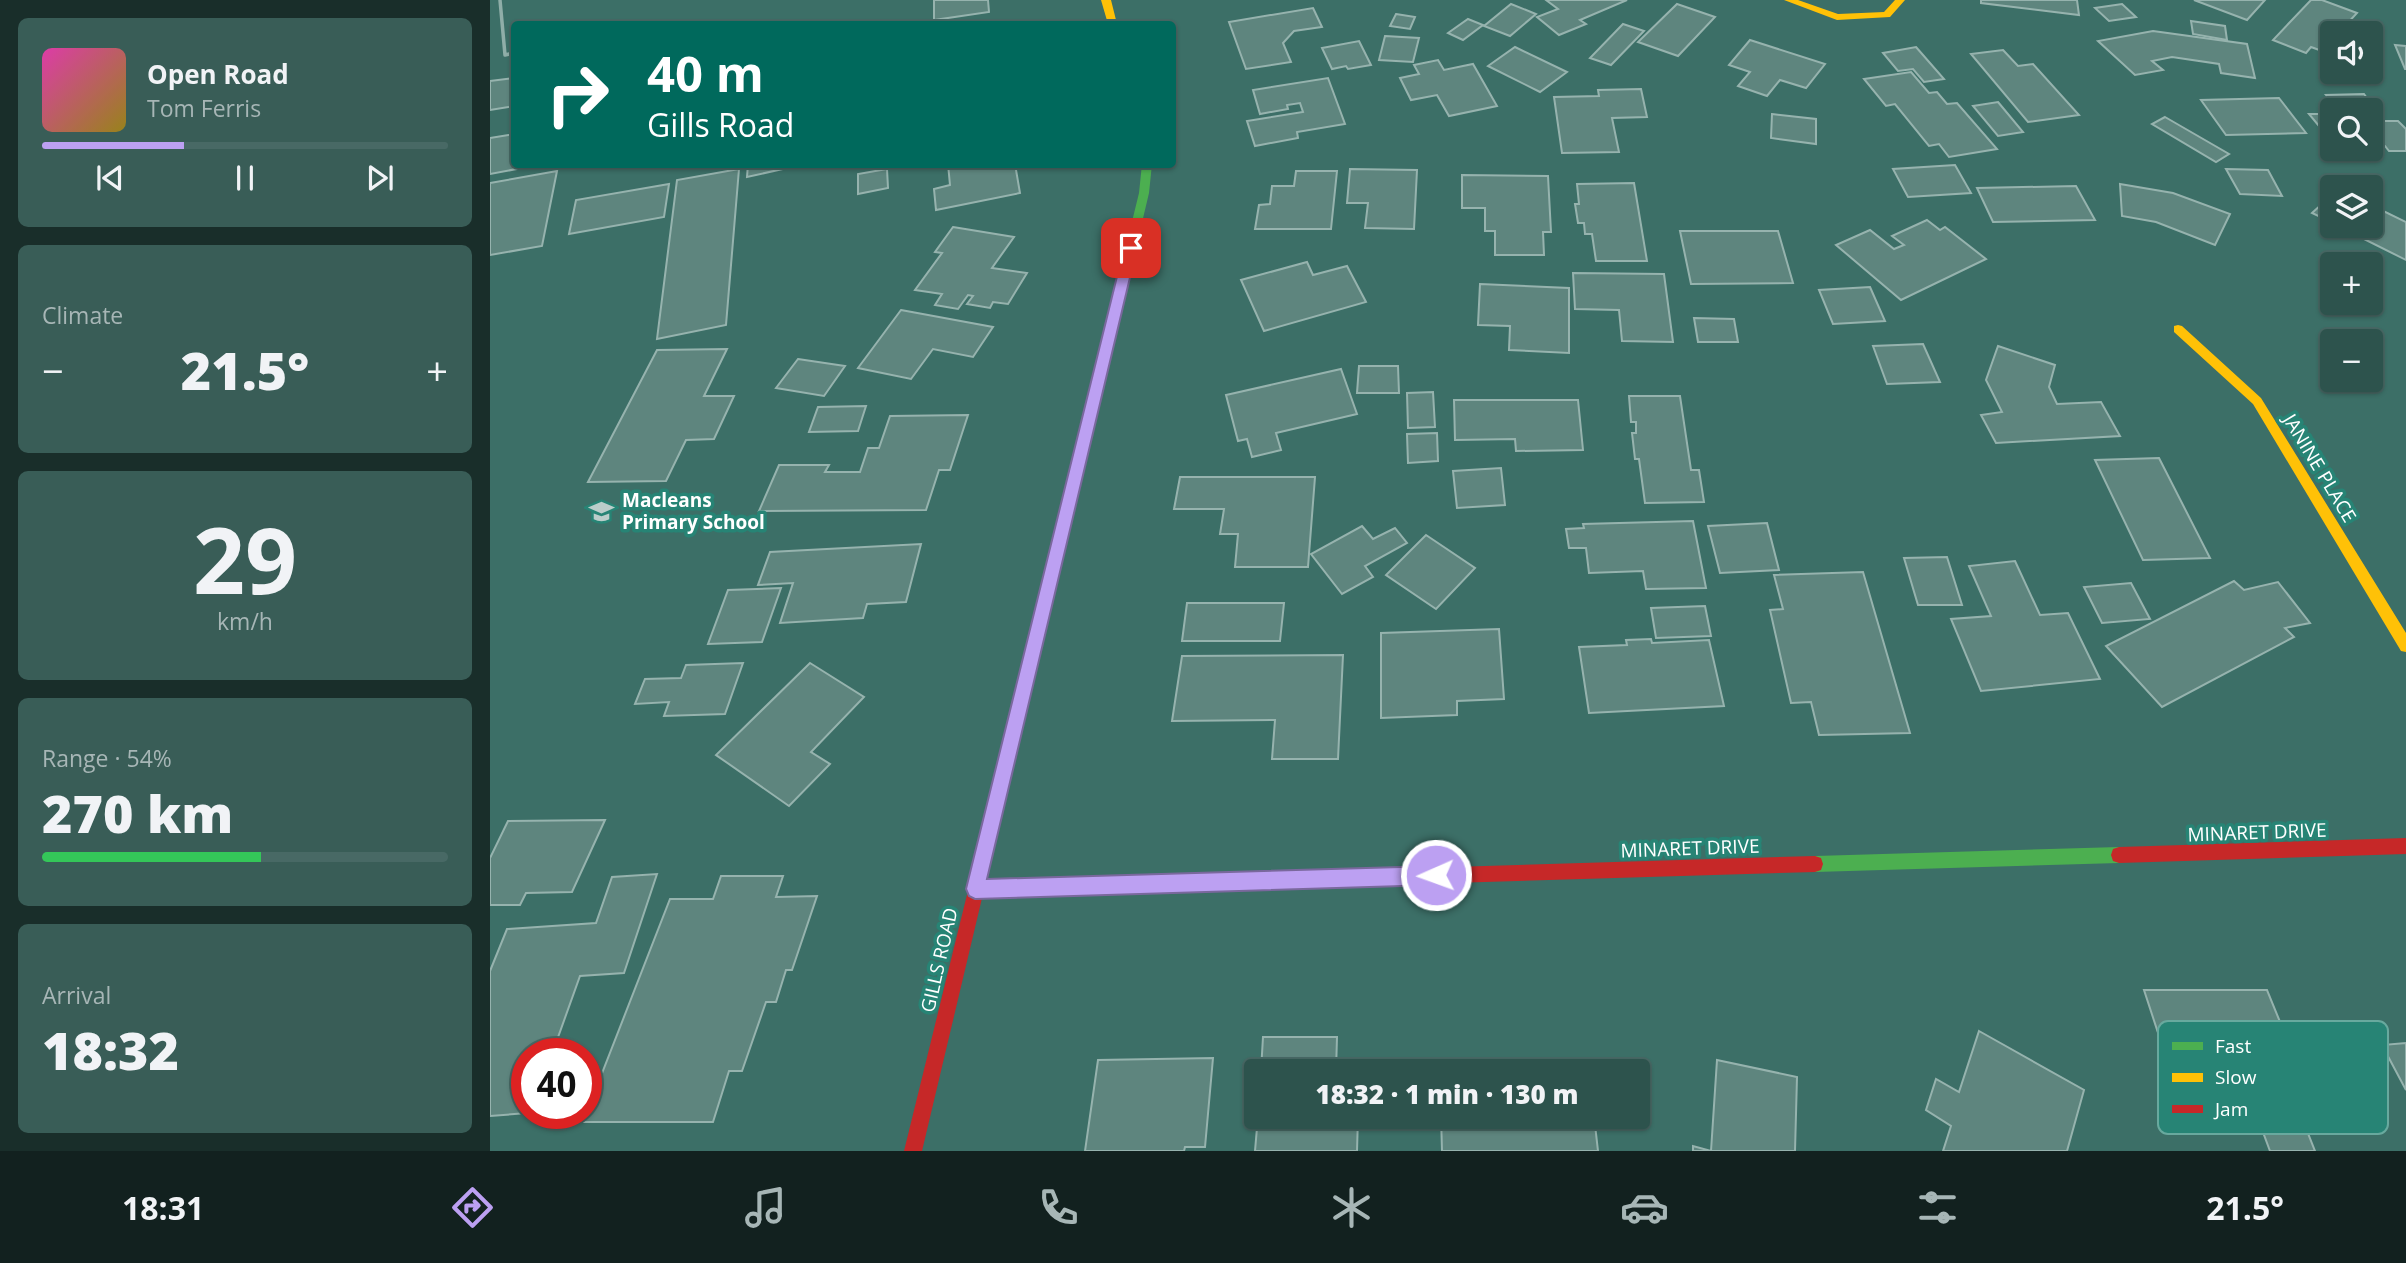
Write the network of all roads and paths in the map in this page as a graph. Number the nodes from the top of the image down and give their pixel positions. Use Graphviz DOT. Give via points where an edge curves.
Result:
graph roads {
  1 [pos="500,0"];
  2 [pos="1106,0"];
  3 [pos="1789,0"];
  4 [pos="1900,0"];
  5 [pos="1112,21"];
  6 [pos="511,54"];
  7 [pos="1146,168"];
  8 [pos="2178,329"];
  9 [pos="2406,646"];
  10 [pos="2406,846"];
  11 [pos="975,889"];
  12 [pos="913,1151"];
  1 -- 6 [label="lane" via="505,55"];
  2 -- 5 [label="street"];
  3 -- 4 [label="street" via="1837,17 1887,15"];
  7 -- 11 [label="street, GILLS ROAD"];
  8 -- 9 [label="street, JANINE PLACE" via="2257,401"];
  10 -- 11 [label="street, MINARET DRIVE"];
  11 -- 12 [label="street, GILLS ROAD"];
}
